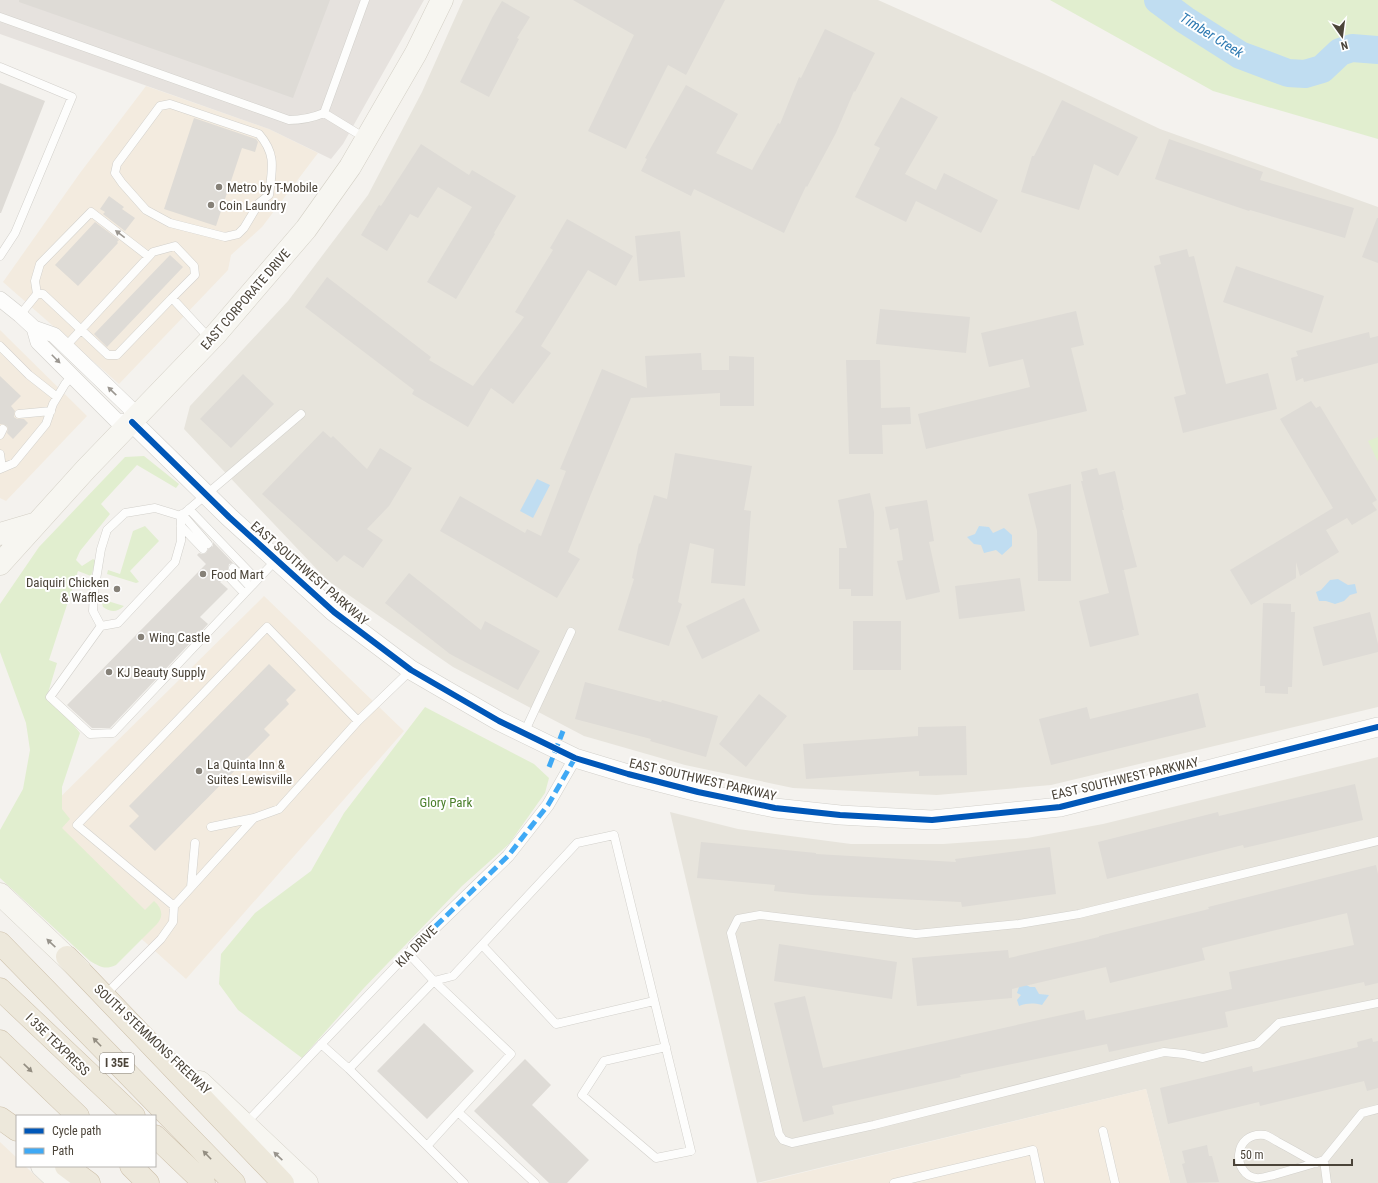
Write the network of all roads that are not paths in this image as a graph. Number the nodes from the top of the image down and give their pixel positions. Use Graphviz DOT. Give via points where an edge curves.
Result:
graph roads {
  1 [pos="366,0"];
  2 [pos="442,0"];
  3 [pos="0,17"];
  4 [pos="0,67"];
  5 [pos="324,112"];
  6 [pos="366,139"];
  7 [pos="269,195"];
  8 [pos="1,253"];
  9 [pos="148,256"];
  10 [pos="36,294"];
  11 [pos="172,298"];
  12 [pos="0,299"];
  13 [pos="20,314"];
  14 [pos="34,328"];
  15 [pos="81,330"];
  16 [pos="211,339"];
  17 [pos="0,346"];
  18 [pos="66,346"];
  19 [pos="72,376"];
  20 [pos="56,397"];
  21 [pos="51,411"];
  22 [pos="19,414"];
  23 [pos="301,414"];
  24 [pos="132,422"];
  25 [pos="0,454"];
  26 [pos="1,468"];
  27 [pos="206,495"];
  28 [pos="189,509"];
  29 [pos="181,515"];
  30 [pos="37,523"];
  31 [pos="181,526"];
  32 [pos="0,534"];
  33 [pos="276,560"];
  34 [pos="0,564"];
  35 [pos="233,568"];
  36 [pos="227,575"];
  37 [pos="257,580"];
  38 [pos="250,587"];
  39 [pos="244,593"];
  40 [pos="101,626"];
  41 [pos="571,632"];
  42 [pos="410,670"];
  43 [pos="358,721"];
  44 [pos="1378,727"];
  45 [pos="524,733"];
  46 [pos="575,758"];
  47 [pos="254,818"];
  48 [pos="211,827"];
  49 [pos="1378,841"];
  50 [pos="195,842"];
  51 [pos="191,887"];
  52 [pos="0,894"];
  53 [pos="174,906"];
  54 [pos="0,943"];
  55 [pos="482,945"];
  56 [pos="411,950"];
  57 [pos="66,957"];
  58 [pos="434,981"];
  59 [pos="0,989"];
  60 [pos="106,994"];
  61 [pos="654,1001"];
  62 [pos="1378,1003"];
  63 [pos="0,1041"];
  64 [pos="322,1044"];
  65 [pos="666,1047"];
  66 [pos="349,1069"];
  67 [pos="1378,1109"];
  68 [pos="458,1112"];
  69 [pos="77,1115"];
  70 [pos="133,1115"];
  71 [pos="0,1118"];
  72 [pos="0,1125"];
  73 [pos="245,1125"];
  74 [pos="16,1129"];
  75 [pos="1103,1131"];
  76 [pos="156,1137"];
  77 [pos="16,1141"];
  78 [pos="427,1146"];
  79 [pos="1320,1162"];
  80 [pos="43,1167"];
  81 [pos="67,1167"];
  82 [pos="132,1167"];
  83 [pos="60,1183"];
  84 [pos="89,1183"];
  85 [pos="148,1183"];
  86 [pos="204,1183"];
  87 [pos="234,1183"];
  88 [pos="283,1183"];
  89 [pos="307,1183"];
  90 [pos="464,1183"];
  91 [pos="535,1183"];
  92 [pos="894,1183"];
  93 [pos="1040,1183"];
  94 [pos="1115,1183"];
  95 [pos="1327,1183"];
  1 -- 5 [label="lane"];
  2 -- 6 [label="main road, EAST CORPORATE DRIVE" via="416,53"];
  3 -- 5 [label="lane" via="289,120 301,120"];
  4 -- 8 [label="lane" via="72,97 15,234"];
  5 -- 6 [label="lane"];
  6 -- 16 [label="main road, EAST CORPORATE DRIVE" via="350,167 306,229"];
  7 -- 7 [label="lane" via="272,158 267,143 259,134 170,104 160,106 117,164 115,173 146,210 170,223 225,237 238,234 259,204"];
  9 -- 10 [label="lane, one-way" via="92,212 40,264 35,281"];
  9 -- 11 [label="lane" via="153,252 175,246 194,266 195,275"];
  9 -- 15 [label="lane"];
  10 -- 13 [label="lane"];
  10 -- 15 [label="lane" via="43,294"];
  11 -- 15 [label="lane" via="117,355 108,355"];
  11 -- 16 [label="lane"];
  12 -- 13 [label="street"];
  13 -- 14 [label="street"];
  14 -- 18 [label="street" via="54,335"];
  14 -- 19 [label="street, one-way" via="38,342"];
  15 -- 18 [label="lane"];
  16 -- 24 [label="main road, EAST CORPORATE DRIVE"];
  17 -- 20 [label="lane" via="29,376"];
  24 -- 18 [label="street, one-way" via="131,409"];
  19 -- 20 [label="lane"];
  19 -- 24 [label="street" via="117,421"];
  20 -- 21 [label="lane"];
  21 -- 22 [label="lane"];
  21 -- 26 [label="lane" via="46,424 14,462"];
  23 -- 27 [label="lane"];
  24 -- 27 [label="street, EAST SOUTHWEST PARKWAY"];
  24 -- 30 [label="main road, EAST CORPORATE DRIVE"];
  25 -- 26 [label="lane"];
  27 -- 28 [label="lane"];
  27 -- 33 [label="street, EAST SOUTHWEST PARKWAY"];
  28 -- 29 [label="lane"];
  28 -- 37 [label="lane"];
  29 -- 31 [label="lane"];
  29 -- 31 [label="lane" via="206,546"];
  29 -- 40 [label="lane" via="155,508 125,513 107,530 94,592 93,611"];
  30 -- 32 [label="main road"];
  30 -- 34 [label="main road, EAST CORPORATE DRIVE"];
  31 -- 40 [label="lane" via="181,541 175,562 118,623"];
  33 -- 37 [label="lane"];
  33 -- 42 [label="street, EAST SOUTHWEST PARKWAY" via="334,612"];
  35 -- 38 [label="lane"];
  36 -- 39 [label="lane"];
  37 -- 38 [label="lane"];
  38 -- 39 [label="lane"];
  39 -- 40 [label="lane" via="113,733 90,734 50,697"];
  41 -- 45 [label="lane"];
  42 -- 43 [label="lane"];
  42 -- 45 [label="street, EAST SOUTHWEST PARKWAY" via="499,722"];
  43 -- 47 [label="lane" via="279,808"];
  43 -- 53 [label="lane" via="267,627 77,825"];
  44 -- 46 [label="street, EAST SOUTHWEST PARKWAY" via="1060,807 932,820 840,816 775,808 698,792"];
  45 -- 46 [label="street, EAST SOUTHWEST PARKWAY"];
  46 -- 56 [label="street, KIA DRIVE" via="548,805 508,856"];
  47 -- 48 [label="lane"];
  47 -- 51 [label="lane"];
  49 -- 62 [label="lane" via="1086,912 1019,924 916,934 760,915 738,919 731,933 779,1134 784,1140 792,1143 874,1125 1164,1052 1203,1058 1257,1044 1279,1024"];
  50 -- 51 [label="lane"];
  51 -- 53 [label="lane"];
  57 -- 52 [label="main road, SOUTH STEMMONS FREEWAY, one-way"];
  53 -- 60 [label="lane" via="173,922 161,939"];
  87 -- 54 [label="highway, I 35E, one-way"];
  55 -- 58 [label="lane" via="453,976"];
  55 -- 61 [label="lane" via="556,1024"];
  55 -- 61 [label="lane" via="577,843 614,835"];
  56 -- 58 [label="lane"];
  56 -- 64 [label="lane, KIA DRIVE"];
  57 -- 60 [label="main road, SOUTH STEMMONS FREEWAY"];
  57 -- 88 [label="highway"];
  58 -- 66 [label="lane"];
  58 -- 68 [label="lane" via="511,1054"];
  59 -- 70 [label="highway, I 35E TEXPRESS"];
  60 -- 73 [label="main road, SOUTH STEMMONS FREEWAY"];
  61 -- 65 [label="lane"];
  63 -- 69 [label="highway, one-way"];
  64 -- 66 [label="lane"];
  64 -- 73 [label="lane, KIA DRIVE"];
  65 -- 65 [label="lane" via="691,1151 656,1158 582,1095 604,1061"];
  66 -- 78 [label="lane"];
  67 -- 79 [label="lane" via="1362,1113"];
  68 -- 78 [label="lane"];
  68 -- 91 [label="lane"];
  71 -- 74 [label="highway"];
  72 -- 77 [label="main road"];
  89 -- 73 [label="main road, SOUTH STEMMONS FREEWAY, one-way"];
  75 -- 94 [label="lane"];
  76 -- 86 [label="highway"];
  78 -- 90 [label="lane"];
  79 -- 79 [label="lane" via="1258,1179 1249,1177 1238,1160 1241,1145 1245,1140 1251,1135 1266,1135"];
  79 -- 95 [label="lane"];
  80 -- 83 [label="main road"];
  81 -- 84 [label="highway"];
  82 -- 85 [label="highway"];
  92 -- 93 [label="lane" via="1033,1150"];
}
